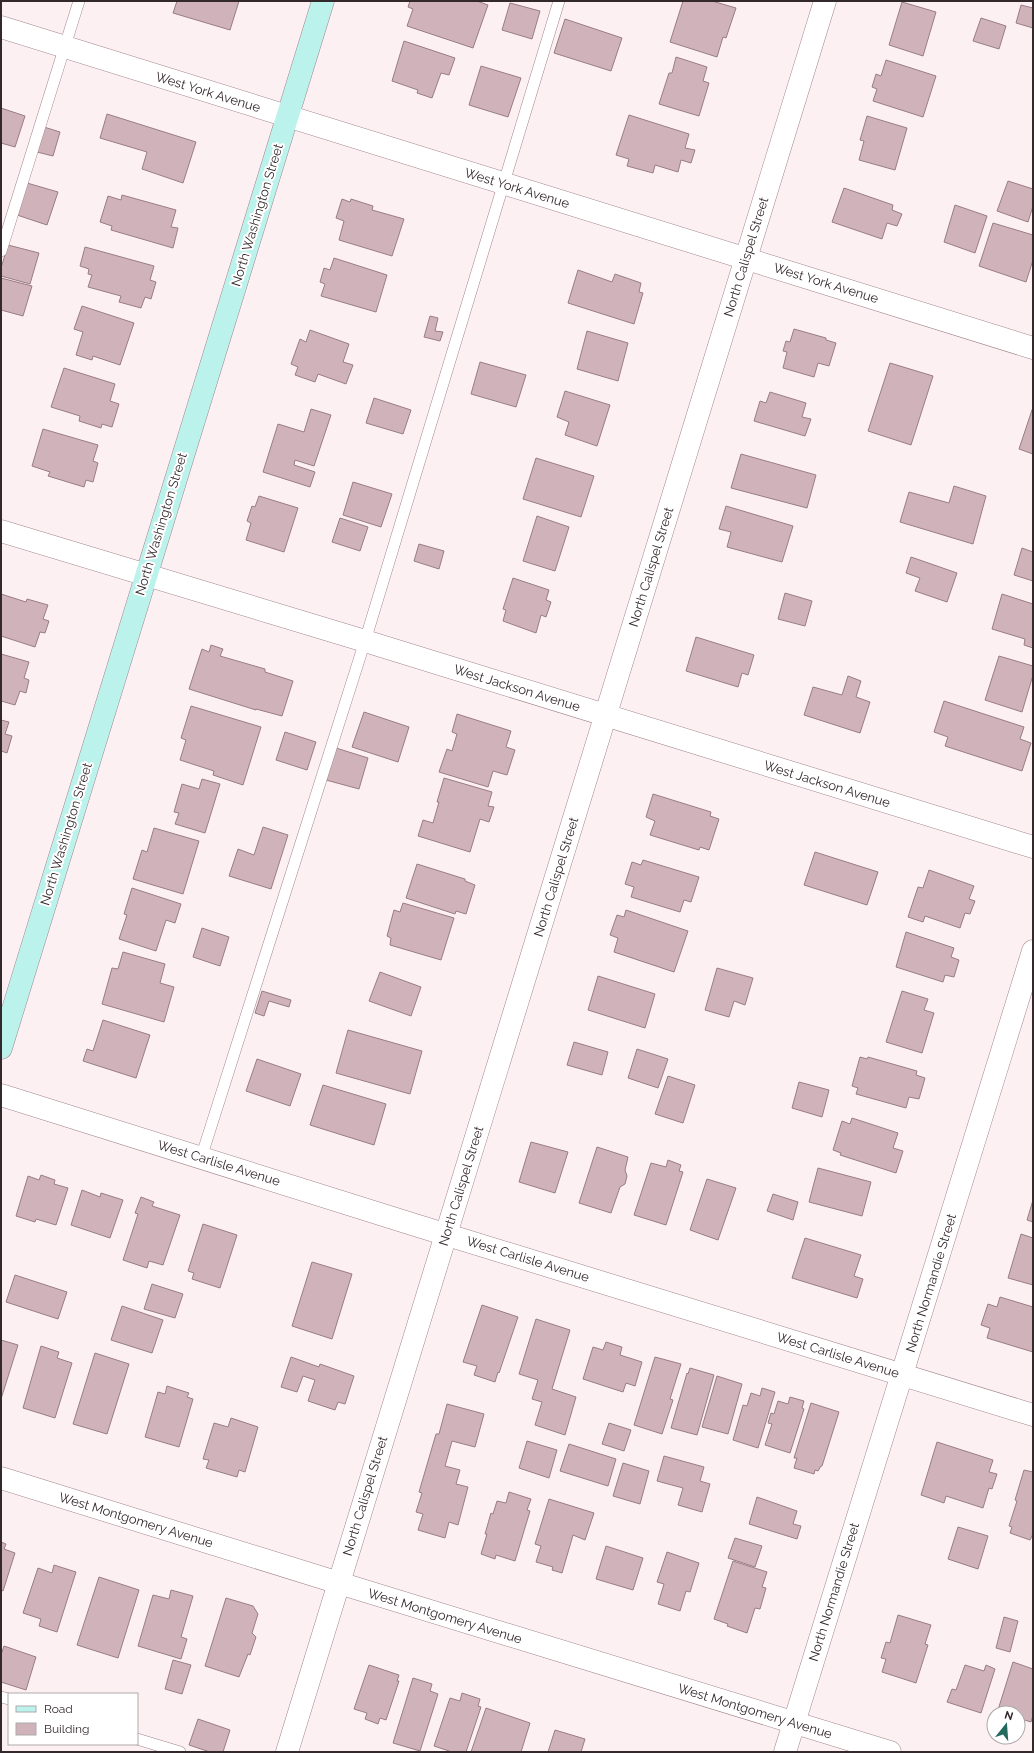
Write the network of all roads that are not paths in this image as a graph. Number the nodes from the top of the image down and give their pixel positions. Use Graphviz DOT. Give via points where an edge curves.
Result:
graph roads {
  1 [pos="79,1"];
  2 [pos="323,1"];
  3 [pos="559,1"];
  4 [pos="825,1"];
  5 [pos="1,27"];
  6 [pos="66,48"];
  7 [pos="287,116"];
  8 [pos="504,184"];
  9 [pos="1,251"];
  10 [pos="746,258"];
  11 [pos="1033,348"];
  12 [pos="1,531"];
  13 [pos="146,575"];
  14 [pos="365,641"];
  15 [pos="605,716"];
  16 [pos="1033,847"];
  17 [pos="1033,951"];
  18 [pos="1,1048"];
  19 [pos="1,1095"];
  20 [pos="201,1158"];
  21 [pos="446,1234"];
  22 [pos="903,1375"];
  23 [pos="1033,1414"];
  24 [pos="1,1478"];
  25 [pos="339,1583"];
  26 [pos="793,1723"];
  27 [pos="138,1739"];
  28 [pos="180,1752"];
  29 [pos="287,1752"];
  30 [pos="785,1752"];
  31 [pos="890,1752"];
  1 -- 6 [label="lane"];
  2 -- 7 [label="main road, North Washington Street"];
  3 -- 8 [label="lane"];
  4 -- 10 [label="street, North Calispel Street"];
  5 -- 6 [label="street, West York Avenue"];
  6 -- 7 [label="street, West York Avenue"];
  6 -- 9 [label="lane"];
  7 -- 8 [label="street, West York Avenue"];
  7 -- 13 [label="main road, North Washington Street"];
  8 -- 10 [label="street, West York Avenue"];
  8 -- 14 [label="lane"];
  10 -- 11 [label="street, West York Avenue"];
  10 -- 15 [label="street, North Calispel Street"];
  12 -- 13 [label="street, West Jackson Avenue"];
  13 -- 14 [label="street, West Jackson Avenue"];
  13 -- 18 [label="main road, North Washington Street"];
  14 -- 15 [label="street, West Jackson Avenue"];
  14 -- 20 [label="lane"];
  15 -- 16 [label="street, West Jackson Avenue"];
  15 -- 21 [label="street, North Calispel Street"];
  17 -- 22 [label="street, North Normandie Street"];
  19 -- 20 [label="street, West Carlisle Avenue"];
  20 -- 21 [label="street, West Carlisle Avenue"];
  21 -- 22 [label="street, West Carlisle Avenue"];
  21 -- 25 [label="street, North Calispel Street"];
  22 -- 23 [label="street, West Carlisle Avenue"];
  22 -- 26 [label="street, North Normandie Street"];
  24 -- 25 [label="street, West Montgomery Avenue"];
  25 -- 26 [label="street, West Montgomery Avenue"];
  25 -- 29 [label="street, North Calispel Street"];
  26 -- 30 [label="street, North Normandie Street"];
  26 -- 31 [label="street, West Montgomery Avenue"];
  27 -- 28 [label="lane"];
}
